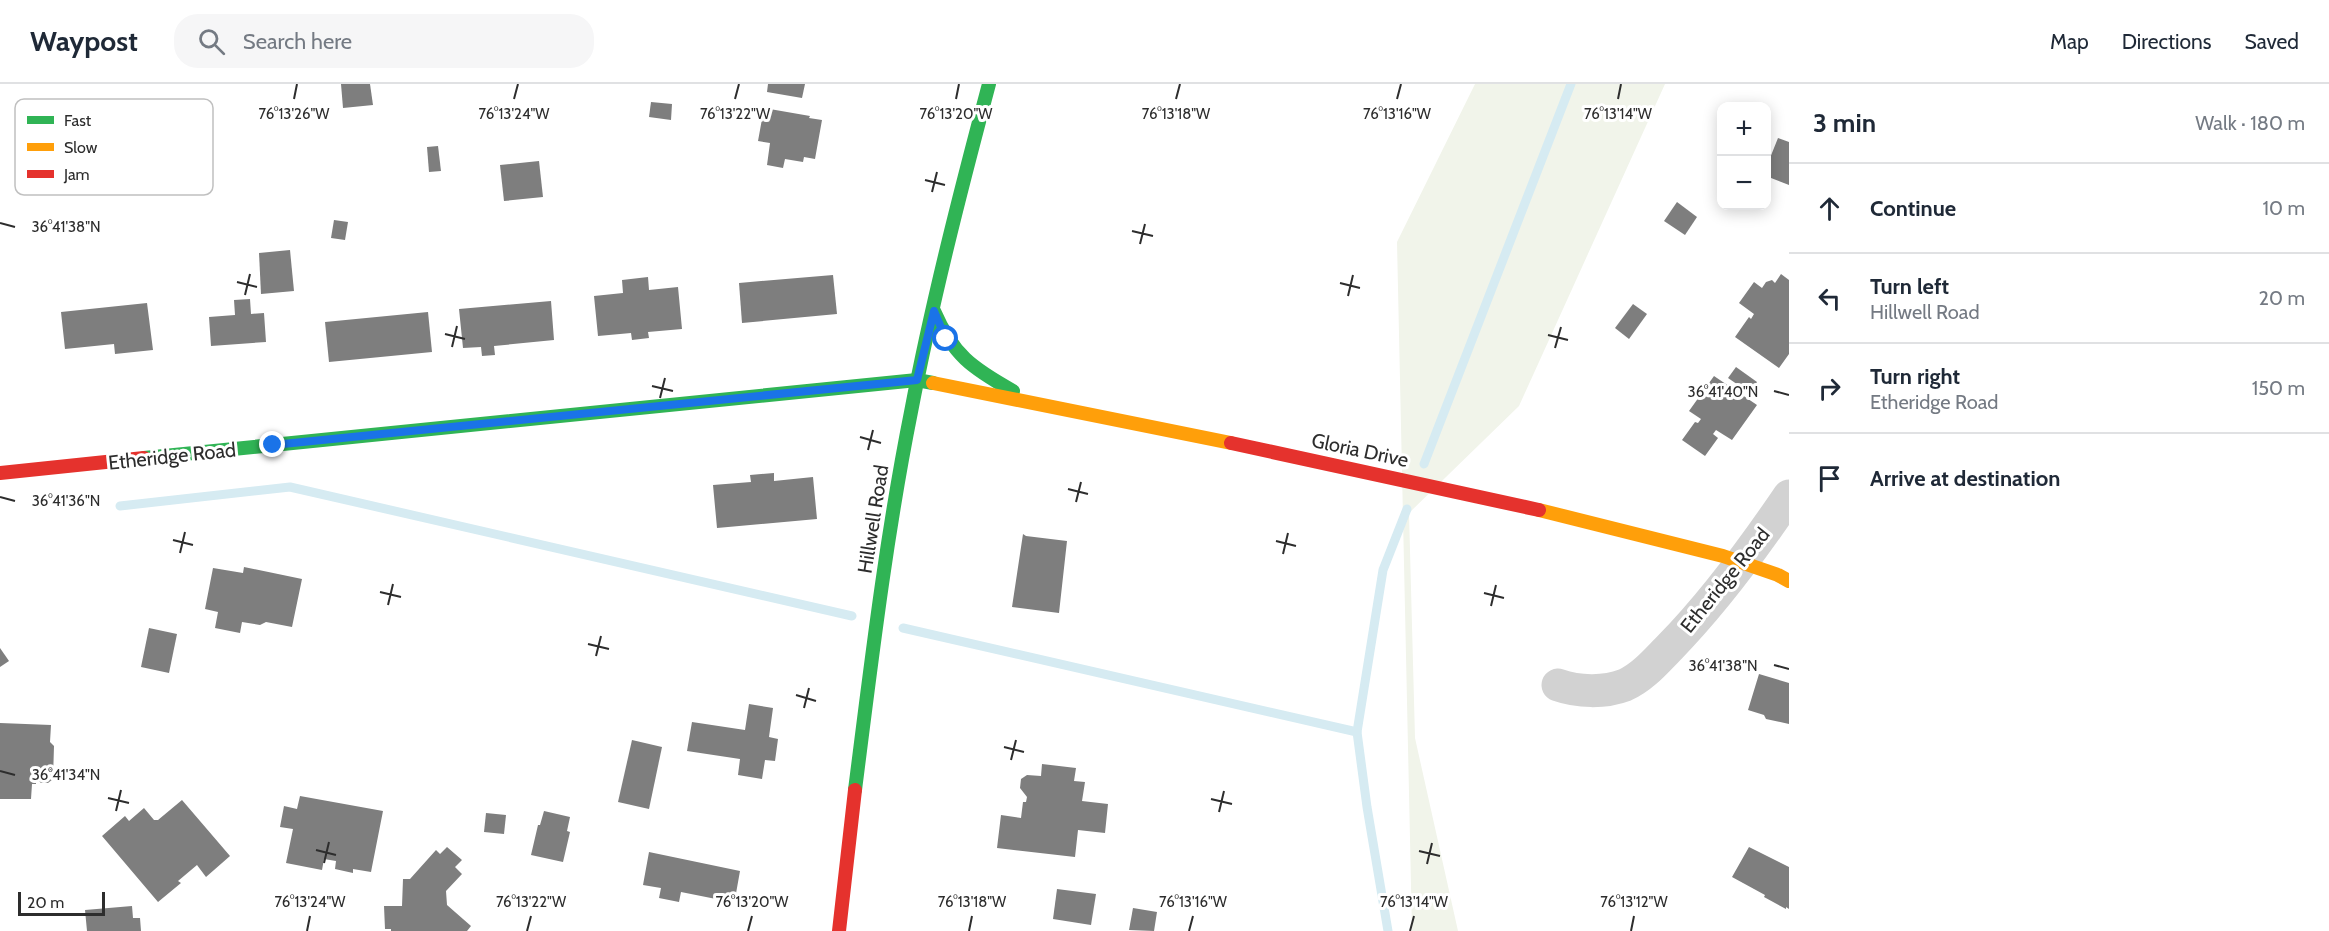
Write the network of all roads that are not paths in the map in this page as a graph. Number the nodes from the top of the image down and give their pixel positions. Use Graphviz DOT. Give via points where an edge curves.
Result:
graph roads {
  1 [pos="989,84"];
  2 [pos="934,311"];
  3 [pos="917,380"];
  4 [pos="1030,401"];
  5 [pos="0,473"];
  6 [pos="1789,496"];
  7 [pos="1743,562"];
  8 [pos="1789,580"];
  9 [pos="1558,685"];
  10 [pos="839,931"];
  1 -- 2 [label="street, Hillwell Road"];
  2 -- 3 [label="street, Hillwell Road"];
  2 -- 4 [label="street" via="946,339 958,353 986,376"];
  3 -- 4 [label="street, Gloria Drive"];
  3 -- 5 [label="street, Etheridge Road"];
  3 -- 10 [label="street, Hillwell Road" via="887,553 846,850"];
  4 -- 7 [label="street, Gloria Drive" via="1592,522"];
  6 -- 7 [label="street, Etheridge Road"];
  7 -- 8 [label="street, Gloria Drive"];
  7 -- 9 [label="street, Etheridge Road" via="1698,619 1648,669 1625,685 1589,692"];
}
